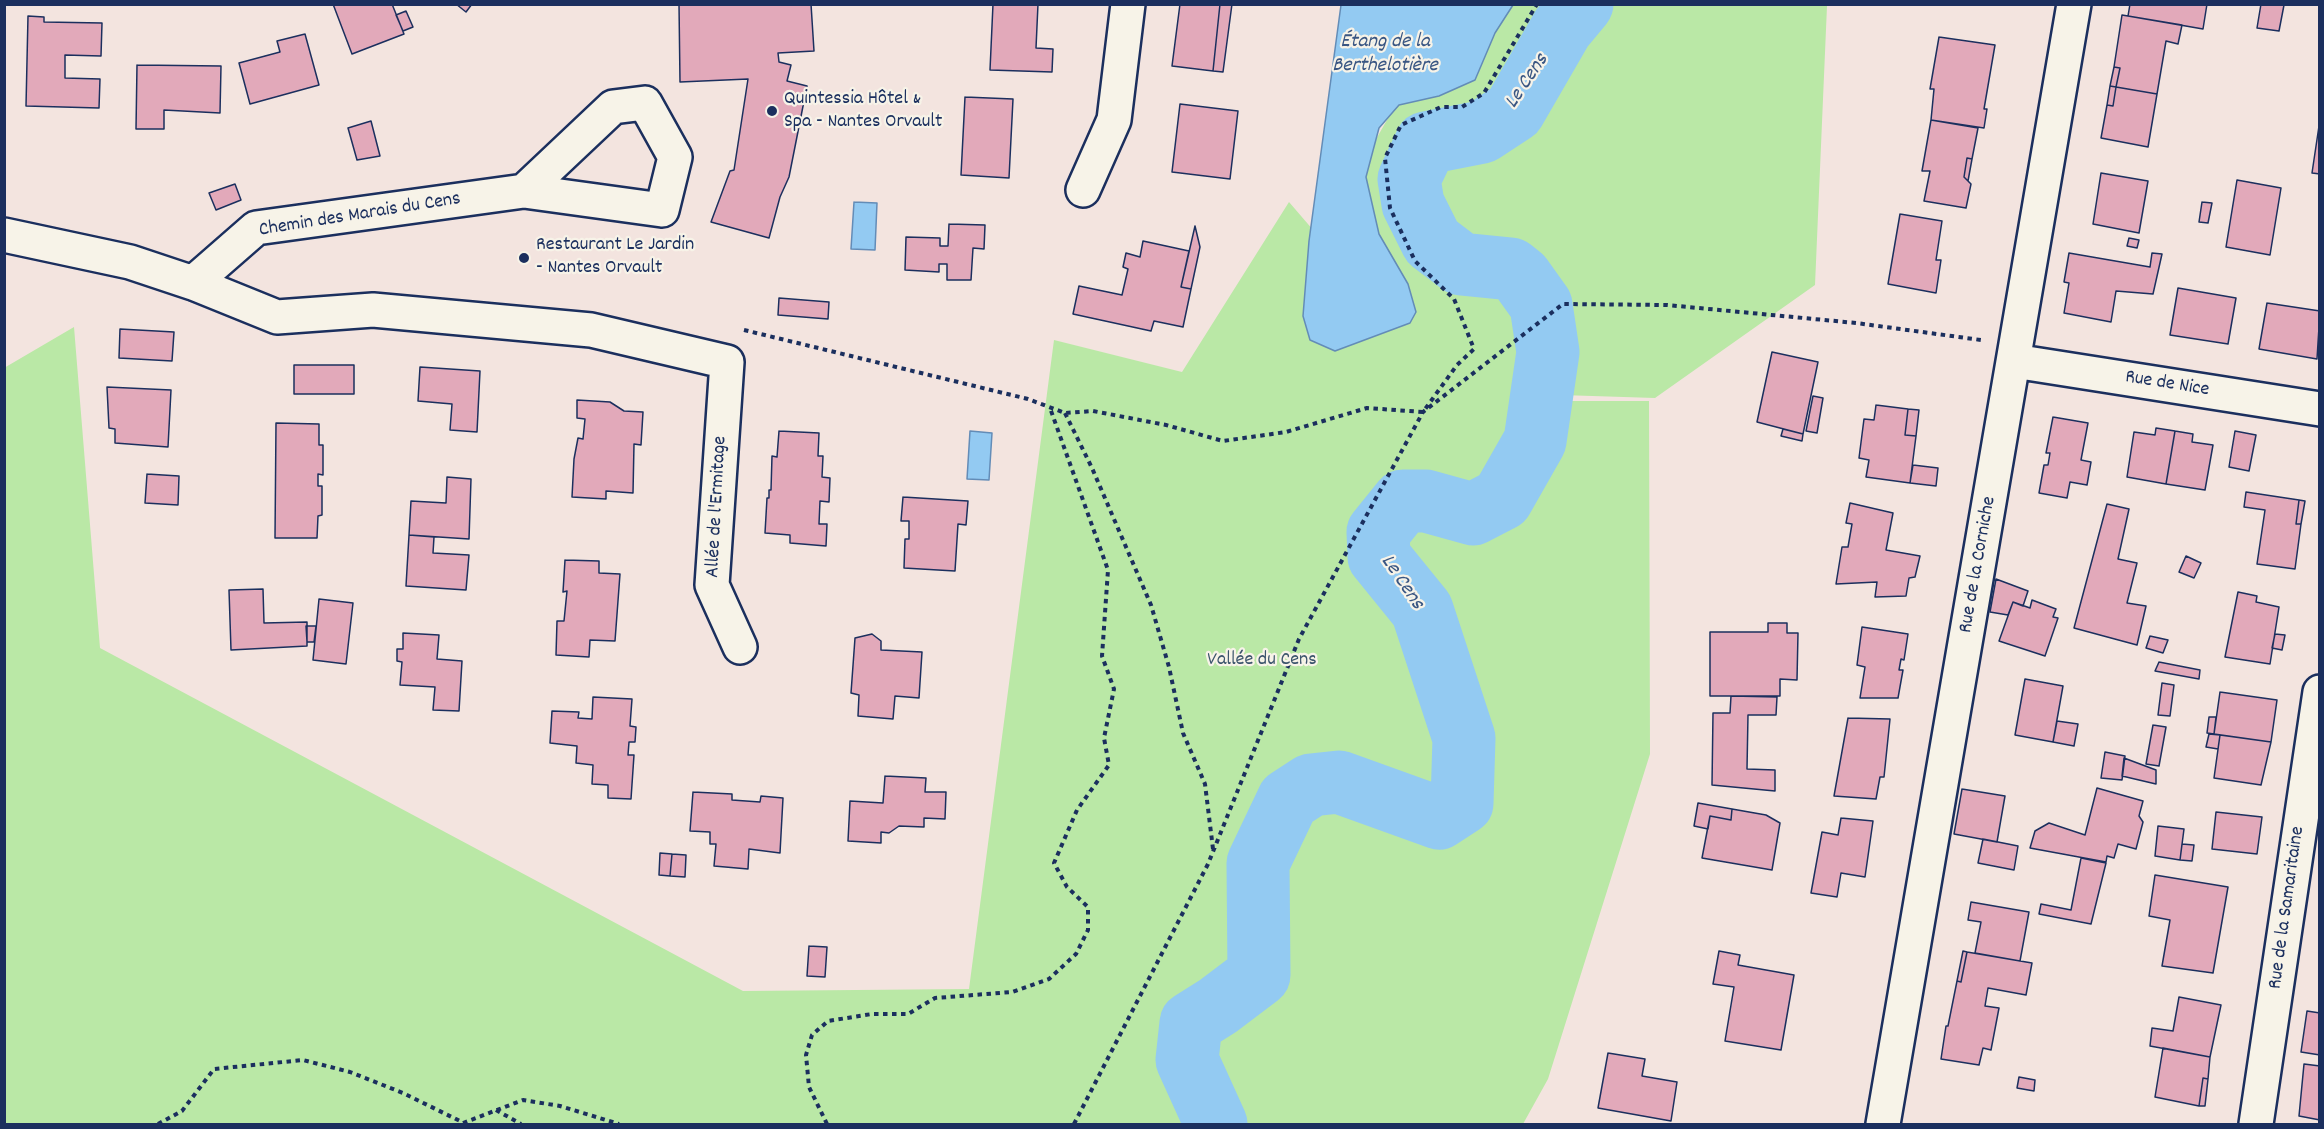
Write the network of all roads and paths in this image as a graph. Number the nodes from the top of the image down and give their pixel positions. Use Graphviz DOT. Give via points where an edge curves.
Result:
graph roads {
  1 [pos="1128,4"];
  2 [pos="1537,4"];
  3 [pos="2074,4"];
  4 [pos="1083,190"];
  5 [pos="524,191"];
  6 [pos="4,235"];
  7 [pos="192,284"];
  8 [pos="737,328"];
  9 [pos="2014,361"];
  10 [pos="1050,407"];
  11 [pos="2319,409"];
  12 [pos="1424,412"];
  13 [pos="1065,413"];
  14 [pos="740,647"];
  15 [pos="2319,692"];
  16 [pos="1213,853"];
  17 [pos="495,1110"];
  18 [pos="462,1124"];
  19 [pos="158,1125"];
  20 [pos="520,1125"];
  21 [pos="619,1125"];
  22 [pos="827,1125"];
  23 [pos="1074,1125"];
  24 [pos="1884,1125"];
  25 [pos="2256,1125"];
  1 -- 4 [label="street" via="1114,120"];
  2 -- 12 [label="path" via="1484,93 1462,107 1441,108 1401,125 1385,158 1390,208 1415,261 1454,299 1474,349 1457,365"];
  3 -- 9 [label="street, Rue de la Corniche"];
  5 -- 7 [label="street, Chemin des Marais du Cens" via="256,228"];
  6 -- 7 [label="street" via="130,262"];
  7 -- 14 [label="street, Allée de l'Ermitage" via="277,317 373,310 591,330 727,362 712,585"];
  8 -- 10 [label="path"];
  9 -- 11 [label="street, Rue de Nice"];
  9 -- 12 [label="path" via="1992,342 1856,323 1667,305 1563,304"];
  9 -- 24 [label="street, Rue de la Corniche"];
  10 -- 13 [label="path"];
  10 -- 22 [label="path" via="1108,570 1102,657 1114,689 1104,738 1109,765 1077,810 1054,863 1067,887 1088,907 1088,930 1076,954 1049,979 1012,992 935,998 908,1014 872,1014 828,1021 812,1035 806,1055 810,1087"];
  12 -- 13 [label="path" via="1367,408 1286,432 1223,441 1093,411"];
  12 -- 16 [label="path" via="1299,639"];
  13 -- 16 [label="path" via="1151,605 1183,733 1205,784"];
  15 -- 25 [label="street, Rue de la Samaritaine"];
  16 -- 23 [label="path"];
  17 -- 18 [label="path"];
  17 -- 20 [label="path"];
  17 -- 21 [label="path" via="524,1100 560,1106"];
  18 -- 19 [label="path" via="403,1093 350,1072 303,1060 214,1069 182,1111"];
}
